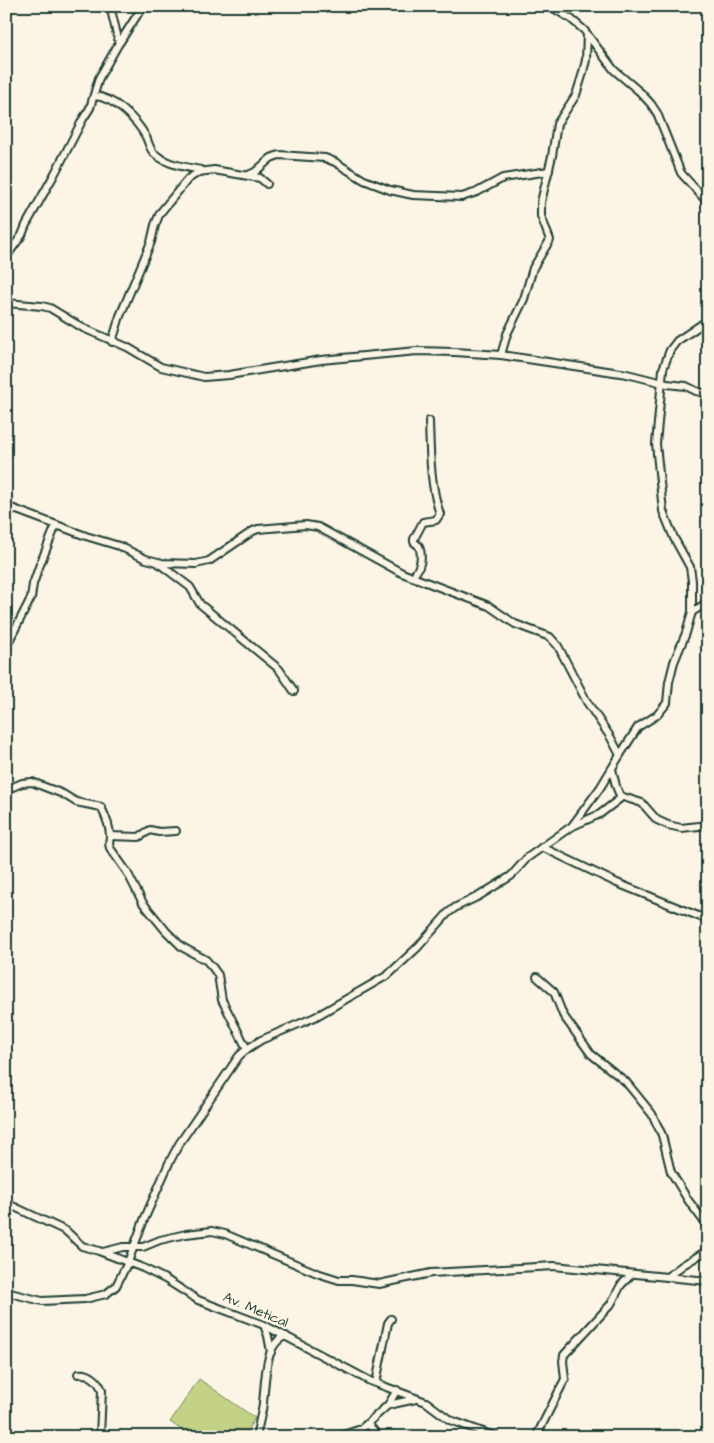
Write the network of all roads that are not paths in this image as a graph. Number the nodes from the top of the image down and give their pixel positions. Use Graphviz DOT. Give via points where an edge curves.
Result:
graph roads {
  1 [pos="110,6"];
  2 [pos="143,6"];
  3 [pos="550,6"];
  4 [pos="588,34"];
  5 [pos="120,42"];
  6 [pos="94,96"];
  7 [pos="206,171"];
  8 [pos="549,171"];
  9 [pos="248,175"];
  10 [pos="267,184"];
  11 [pos="708,203"];
  12 [pos="6,257"];
  13 [pos="6,303"];
  14 [pos="708,320"];
  15 [pos="112,342"];
  16 [pos="501,355"];
  17 [pos="661,383"];
  18 [pos="708,394"];
  19 [pos="429,421"];
  20 [pos="6,506"];
  21 [pos="56,525"];
  22 [pos="156,562"];
  23 [pos="412,578"];
  24 [pos="708,602"];
  25 [pos="692,612"];
  26 [pos="6,647"];
  27 [pos="294,691"];
  28 [pos="620,756"];
  29 [pos="612,769"];
  30 [pos="6,790"];
  31 [pos="622,797"];
  32 [pos="708,825"];
  33 [pos="572,826"];
  34 [pos="176,831"];
  35 [pos="110,836"];
  36 [pos="542,847"];
  37 [pos="708,920"];
  38 [pos="537,977"];
  39 [pos="247,1049"];
  40 [pos="6,1203"];
  41 [pos="708,1227"];
  42 [pos="134,1247"];
  43 [pos="708,1250"];
  44 [pos="103,1252"];
  45 [pos="128,1262"];
  46 [pos="632,1274"];
  47 [pos="667,1277"];
  48 [pos="708,1281"];
  49 [pos="6,1292"];
  50 [pos="391,1319"];
  51 [pos="264,1325"];
  52 [pos="286,1336"];
  53 [pos="270,1352"];
  54 [pos="78,1374"];
  55 [pos="376,1383"];
  56 [pos="389,1387"];
  57 [pos="397,1390"];
  58 [pos="417,1399"];
  59 [pos="390,1402"];
  60 [pos="368,1424"];
  61 [pos="100,1437"];
  62 [pos="256,1437"];
  63 [pos="337,1437"];
  64 [pos="379,1437"];
  65 [pos="497,1437"];
  66 [pos="536,1437"];
  1 -- 5 [label="street"];
  2 -- 5 [label="street"];
  3 -- 4 [label="street"];
  4 -- 8 [label="street" via="582,76 576,95 557,124"];
  4 -- 11 [label="street" via="614,70 651,104 682,173"];
  5 -- 6 [label="street" via="99,78"];
  6 -- 7 [label="street" via="109,100 129,115 159,157 176,165"];
  6 -- 12 [label="street" via="22,235"];
  7 -- 9 [label="street"];
  7 -- 15 [label="street" via="188,179 160,212"];
  8 -- 9 [label="street" via="503,178 462,197 413,195 390,190 364,180 325,158 279,155"];
  8 -- 16 [label="street" via="540,208 550,240 534,265"];
  9 -- 10 [label="street"];
  13 -- 15 [label="street" via="50,308"];
  14 -- 17 [label="street" via="673,344"];
  15 -- 16 [label="street" via="161,367 204,377 321,360 417,351"];
  16 -- 17 [label="street" via="627,374"];
  17 -- 18 [label="street" via="686,386"];
  17 -- 25 [label="street" via="656,444 661,500 667,524 690,567"];
  19 -- 23 [label="street" via="433,482 440,514 436,520 423,522 414,539 421,556 418,571"];
  20 -- 21 [label="street"];
  21 -- 22 [label="street"];
  21 -- 26 [label="street" via="30,598"];
  22 -- 23 [label="street" via="202,563 253,531 306,524 324,530"];
  22 -- 27 [label="street" via="190,587 200,604 279,669"];
  23 -- 28 [label="street" via="489,606 515,624 550,637"];
  24 -- 25 [label="street"];
  25 -- 28 [label="street" via="674,662 667,703 657,715 638,727"];
  28 -- 29 [label="street"];
  29 -- 31 [label="street"];
  29 -- 33 [label="street"];
  30 -- 35 [label="street" via="22,782 32,782 76,802 99,805"];
  31 -- 32 [label="street" via="642,803 657,820 668,825 681,828"];
  31 -- 33 [label="street" via="600,814"];
  33 -- 36 [label="street"];
  34 -- 35 [label="street" via="150,830 139,837"];
  35 -- 39 [label="street" via="108,846 128,872 143,903 182,947 214,968 222,1000"];
  36 -- 37 [label="street" via="617,884"];
  36 -- 39 [label="street" via="511,876 456,907 388,975 315,1017"];
  38 -- 41 [label="street" via="554,992 563,1015 591,1054 632,1087 652,1114 672,1172"];
  39 -- 42 [label="street" via="229,1069 179,1144"];
  40 -- 44 [label="street, Av. Metical" via="66,1232 80,1245"];
  42 -- 44 [label="street"];
  42 -- 45 [label="street"];
  42 -- 46 [label="street" via="186,1234 216,1231 334,1280 379,1284 431,1273 554,1266"];
  43 -- 47 [label="street"];
  44 -- 45 [label="street, Av. Metical"];
  45 -- 49 [label="street" via="116,1286 96,1298 42,1301"];
  45 -- 51 [label="street, Av. Metical" via="165,1279 198,1300"];
  46 -- 47 [label="street"];
  46 -- 66 [label="street" via="621,1285 612,1304 564,1355 564,1379"];
  47 -- 48 [label="street"];
  50 -- 55 [label="street"];
  51 -- 52 [label="street, Av. Metical"];
  51 -- 53 [label="street"];
  52 -- 53 [label="street"];
  52 -- 55 [label="street, Av. Metical"];
  53 -- 62 [label="street"];
  54 -- 61 [label="street" via="92,1377 102,1390"];
  55 -- 56 [label="street, Av. Metical"];
  56 -- 57 [label="street, Av. Metical"];
  56 -- 59 [label="street" via="392,1394"];
  57 -- 58 [label="street, Av. Metical"];
  57 -- 59 [label="street"];
  58 -- 59 [label="street"];
  58 -- 65 [label="street, Av. Metical" via="450,1420"];
  59 -- 60 [label="street"];
  60 -- 63 [label="street"];
  60 -- 64 [label="street"];
}
